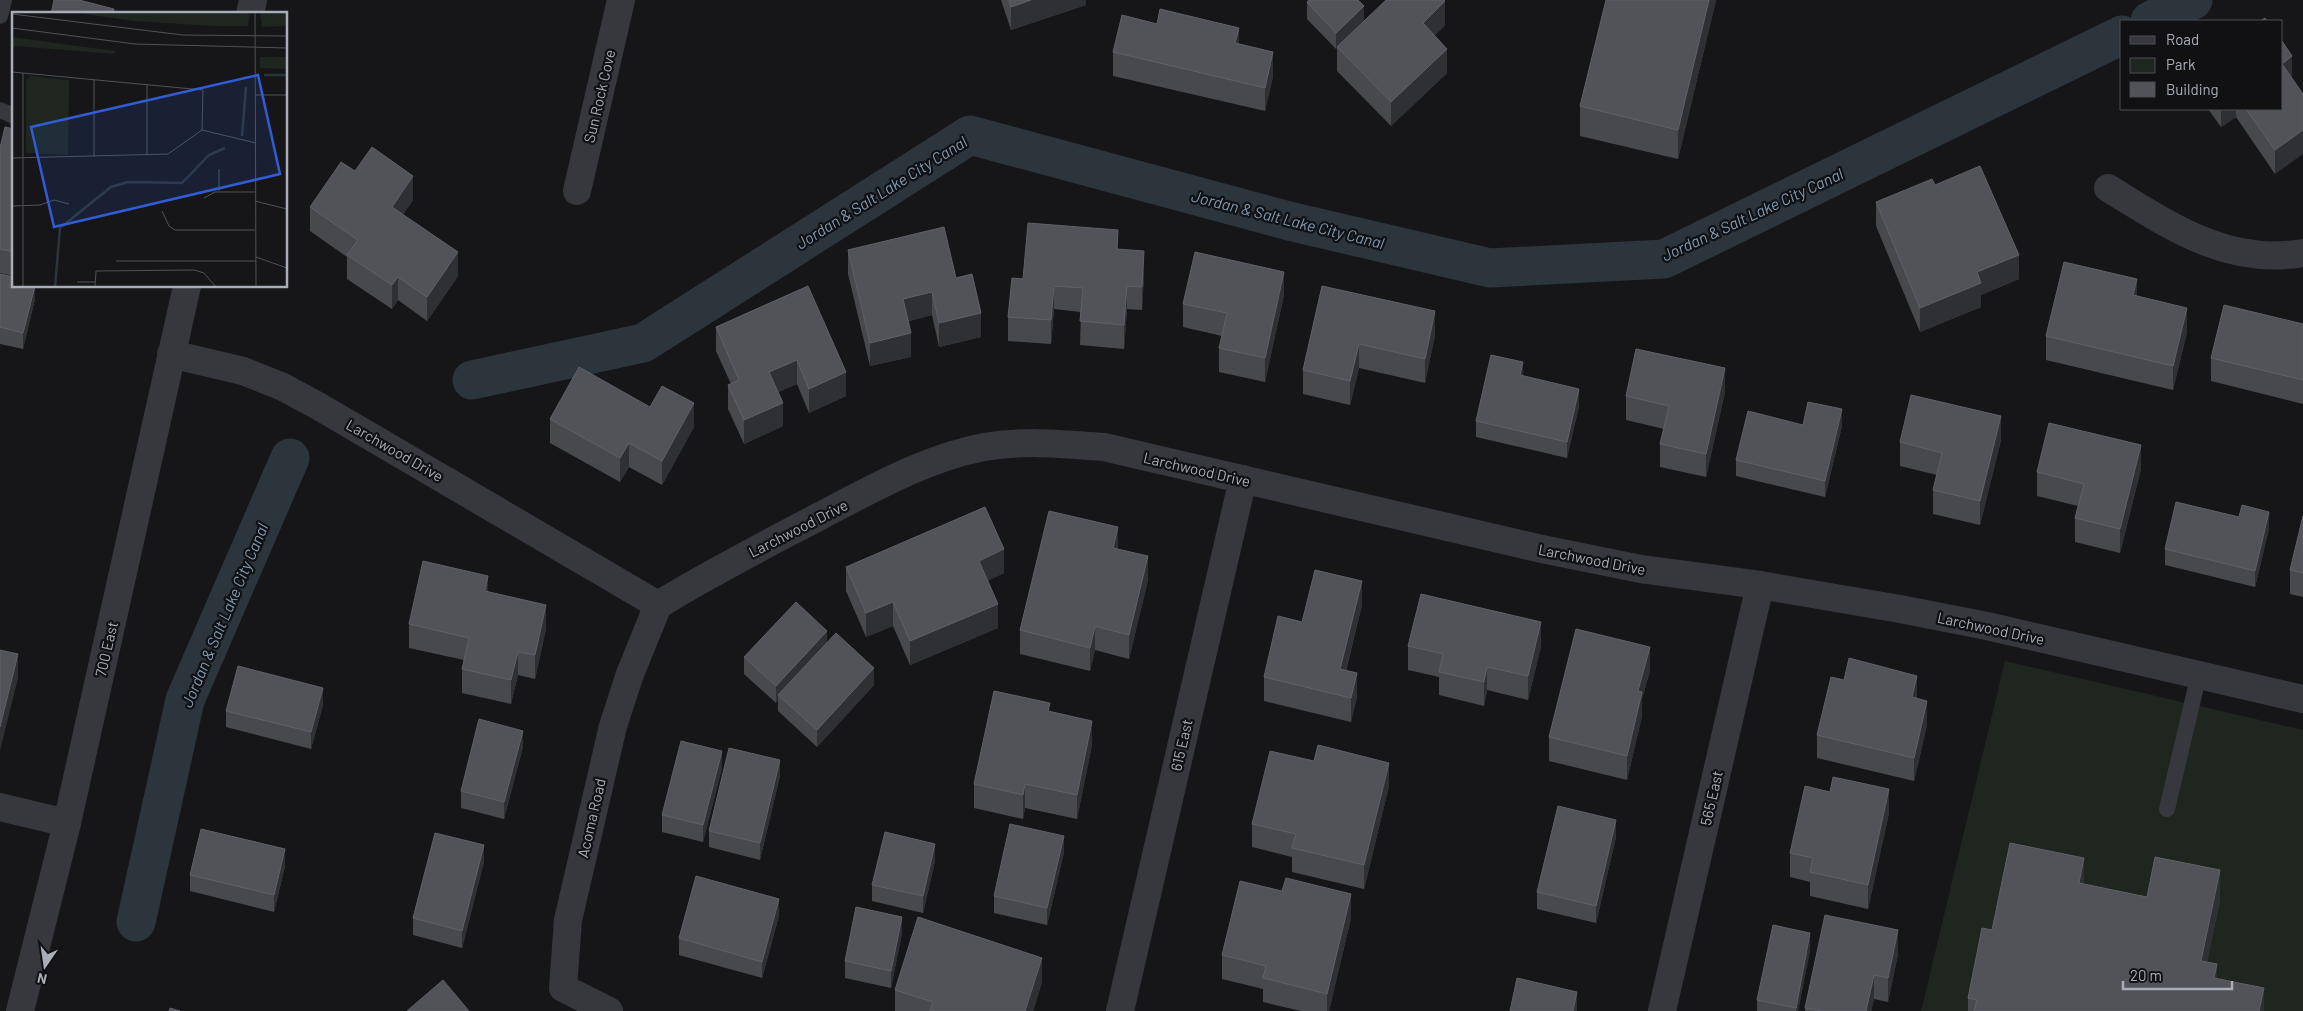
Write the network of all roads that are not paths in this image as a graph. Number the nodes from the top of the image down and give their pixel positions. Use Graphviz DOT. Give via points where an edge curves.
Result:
graph roads {
  1 [pos="4,0"];
  2 [pos="621,0"];
  3 [pos="0,16"];
  4 [pos="0,110"];
  5 [pos="12,115"];
  6 [pos="2108,188"];
  7 [pos="577,191"];
  8 [pos="2303,253"];
  9 [pos="187,288"];
  10 [pos="171,354"];
  11 [pos="1243,479"];
  12 [pos="1760,585"];
  13 [pos="658,605"];
  14 [pos="2199,674"];
  15 [pos="2303,699"];
  16 [pos="0,807"];
  17 [pos="2167,809"];
  18 [pos="67,823"];
  19 [pos="20,1011"];
  20 [pos="609,1011"];
  21 [pos="1120,1011"];
  22 [pos="1662,1011"];
  1 -- 3 [label="lane"];
  2 -- 7 [label="street, Sun Rock Cove"];
  4 -- 5 [label="lane"];
  6 -- 8 [label="street" via="2178,232 2216,247 2250,254 2285,256"];
  9 -- 10 [label="street, 700 East"];
  10 -- 13 [label="street, Larchwood Drive" via="243,371 283,387"];
  10 -- 18 [label="street, 700 East"];
  11 -- 12 [label="street, Larchwood Drive" via="1592,560"];
  11 -- 13 [label="street, Larchwood Drive" via="1104,447 1042,442 984,447 926,464 872,489 704,577"];
  11 -- 21 [label="street, 615 East"];
  12 -- 14 [label="street, Larchwood Drive" via="1987,626"];
  12 -- 22 [label="street, 565 East"];
  13 -- 20 [label="street, Acoma Road" via="613,726 568,920 563,988"];
  14 -- 15 [label="street, Larchwood Drive"];
  14 -- 17 [label="lane"];
  16 -- 18 [label="street"];
  18 -- 19 [label="street, 700 East"];
}
